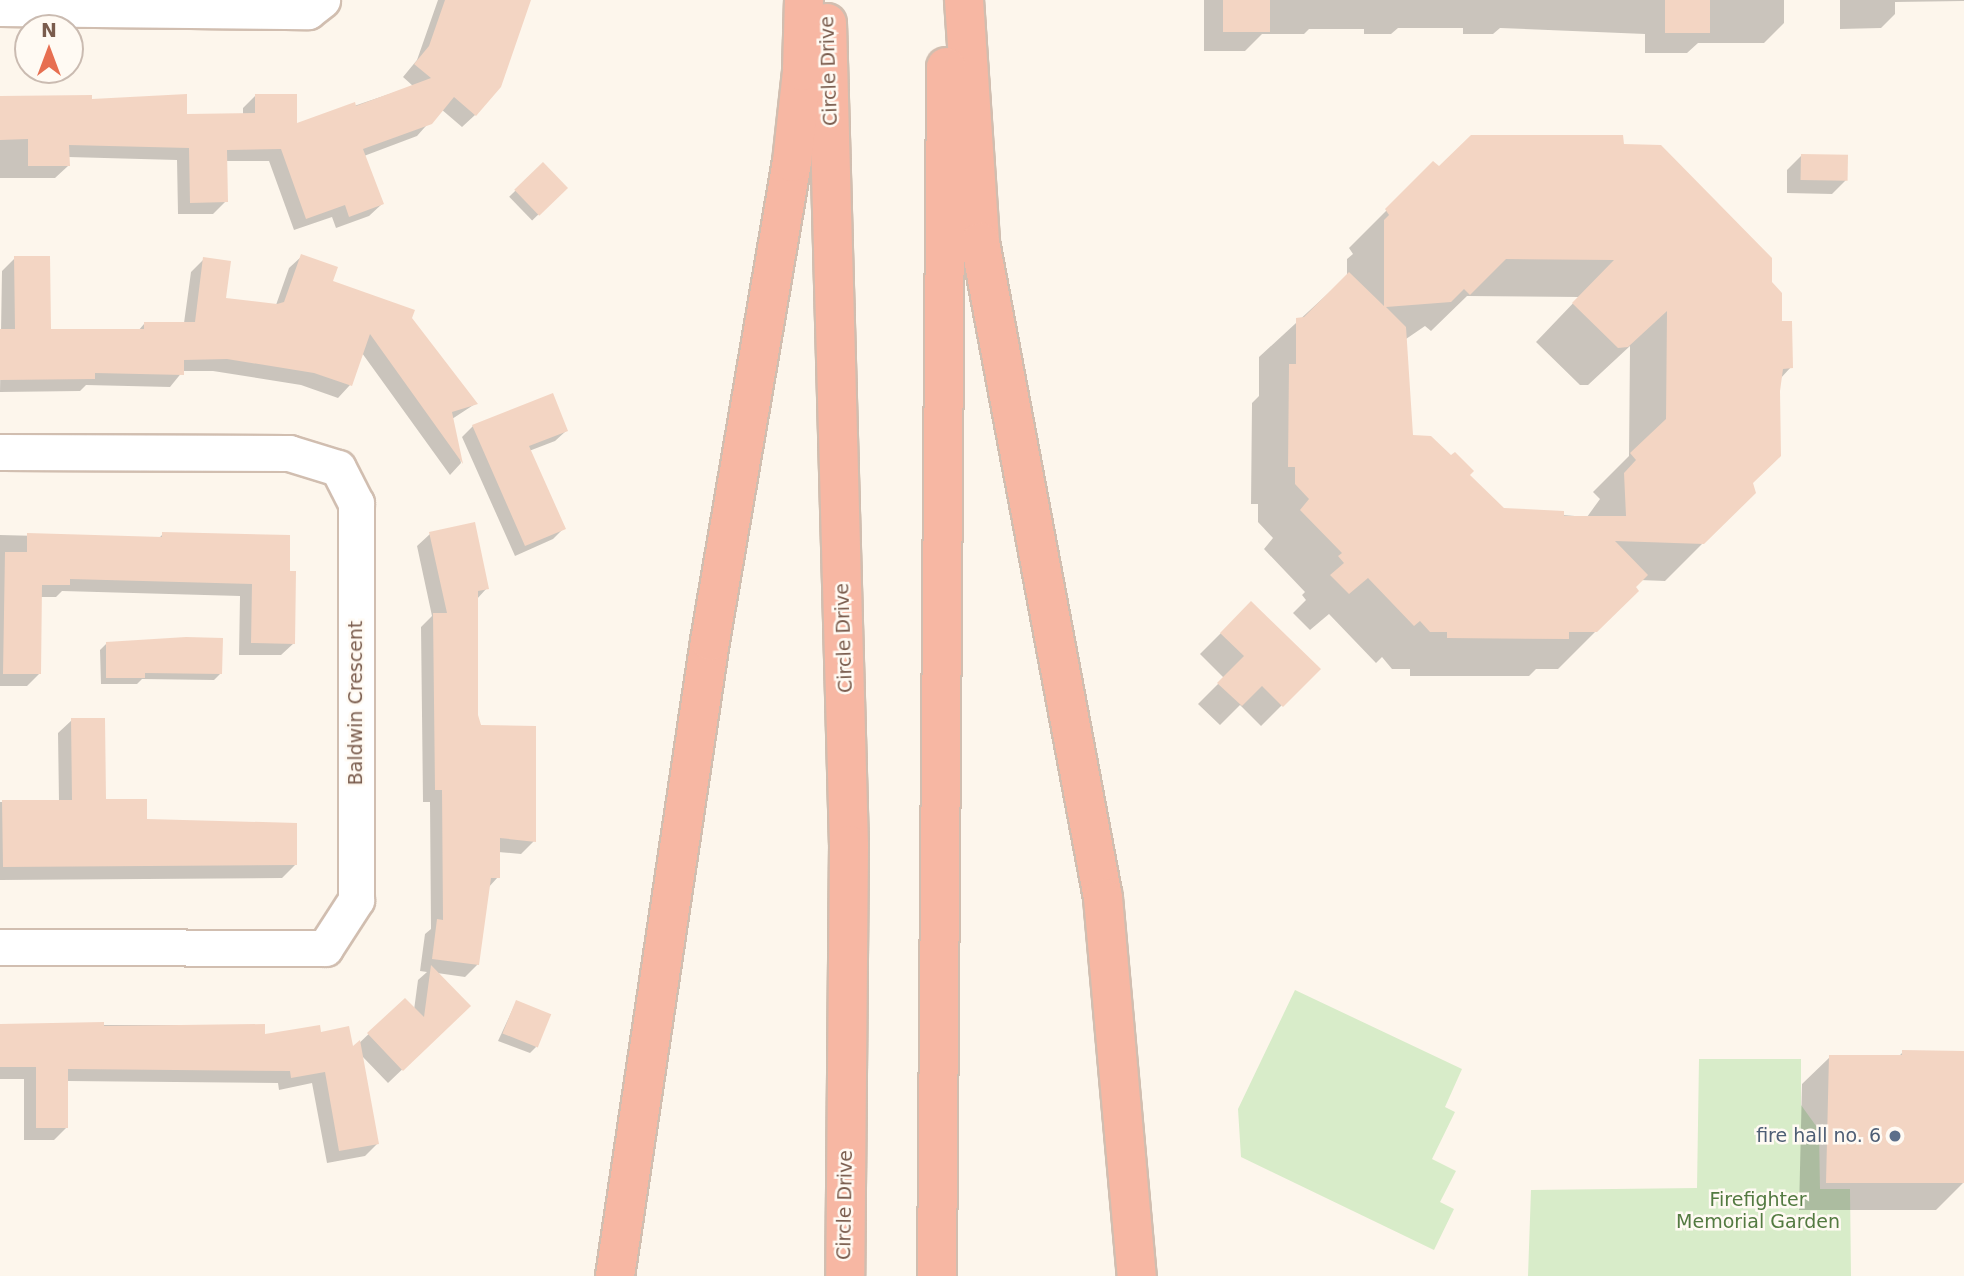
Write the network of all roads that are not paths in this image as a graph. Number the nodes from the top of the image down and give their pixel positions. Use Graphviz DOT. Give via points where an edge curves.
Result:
graph roads {
  1 [pos="322,0"];
  2 [pos="804,0"];
  3 [pos="827,0"];
  4 [pos="946,0"];
  5 [pos="964,0"];
  6 [pos="0,8"];
  7 [pos="0,452"];
  8 [pos="0,947"];
  9 [pos="1126,1169"];
  10 [pos="615,1276"];
  11 [pos="845,1276"];
  12 [pos="937,1276"];
  13 [pos="1137,1276"];
  14 [pos="1154,1276"];
  1 -- 6 [label="street" via="308,10"];
  2 -- 10 [label="highway" via="792,162 710,641"];
  3 -- 11 [label="highway, Circle Drive" via="849,845"];
  4 -- 12 [label="highway"];
  5 -- 9 [label="highway" via="979,242 1103,898"];
  7 -- 8 [label="street, Baldwin Crescent" via="289,453 338,468 356,503 356,900 325,948"];
  9 -- 13 [label="highway"];
  9 -- 14 [label="highway"];
}
